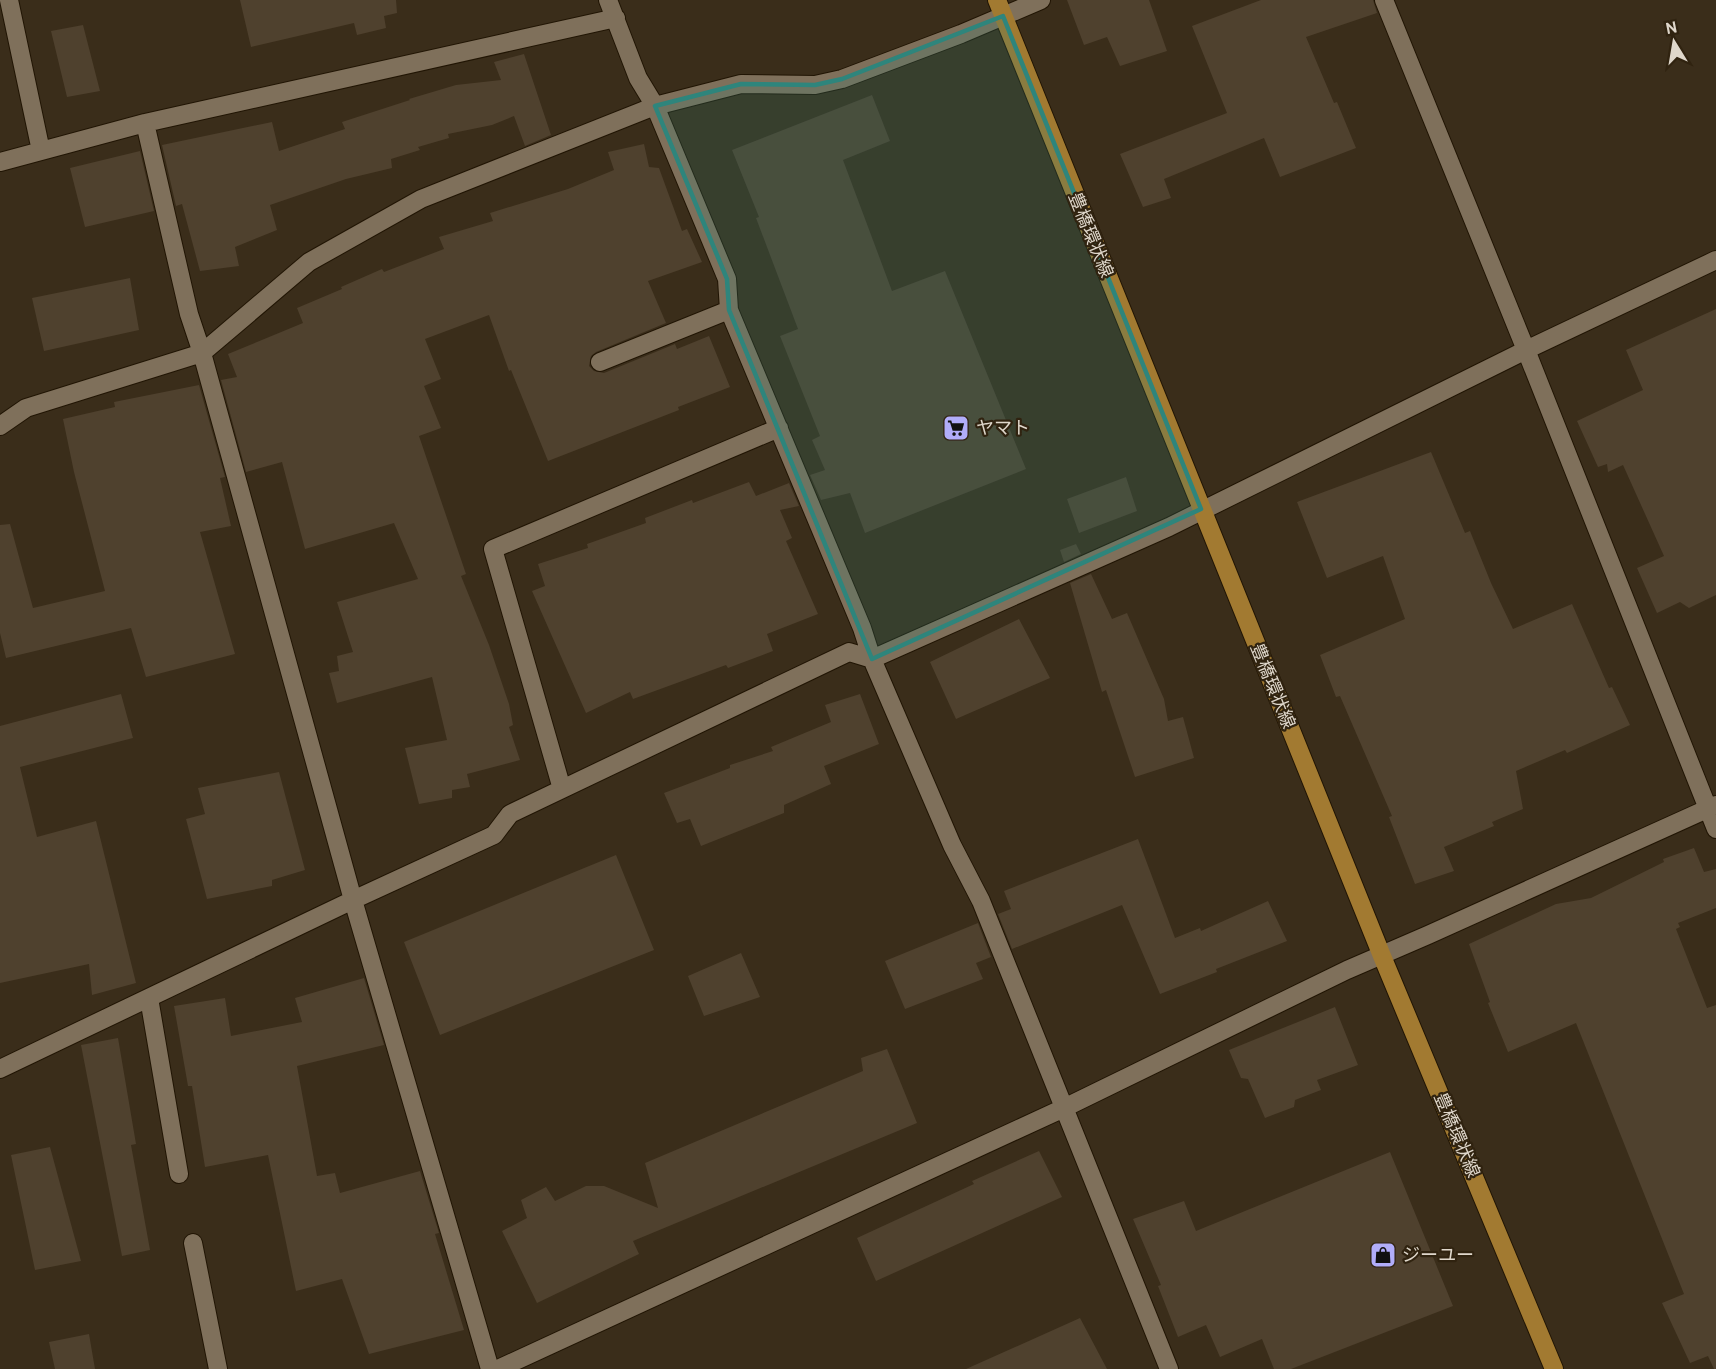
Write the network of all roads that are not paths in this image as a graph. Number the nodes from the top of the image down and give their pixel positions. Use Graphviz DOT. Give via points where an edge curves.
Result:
graph roads {
  1 [pos="9,0"];
  2 [pos="608,0"];
  3 [pos="1041,0"];
  4 [pos="1384,0"];
  5 [pos="1000,8"];
  6 [pos="616,18"];
  7 [pos="655,106"];
  8 [pos="145,123"];
  9 [pos="41,150"];
  10 [pos="0,162"];
  11 [pos="1716,260"];
  12 [pos="729,310"];
  13 [pos="1526,350"];
  14 [pos="202,353"];
  15 [pos="600,362"];
  16 [pos="0,426"];
  17 [pos="779,428"];
  18 [pos="1201,509"];
  19 [pos="872,659"];
  20 [pos="562,789"];
  21 [pos="1712,806"];
  22 [pos="1716,829"];
  23 [pos="353,900"];
  24 [pos="1382,956"];
  25 [pos="149,998"];
  26 [pos="0,1069"];
  27 [pos="1064,1108"];
  28 [pos="179,1174"];
  29 [pos="193,1243"];
  30 [pos="219,1369"];
  31 [pos="490,1369"];
  32 [pos="498,1369"];
  33 [pos="1168,1369"];
  34 [pos="1554,1369"];
  1 -- 9 [label="street"];
  2 -- 6 [label="street"];
  3 -- 5 [label="street"];
  4 -- 13 [label="street"];
  5 -- 7 [label="street" via="842,79 815,85 741,84"];
  5 -- 18 [label="main road, 豊橋環状線"];
  6 -- 7 [label="street" via="638,78"];
  6 -- 8 [label="street"];
  7 -- 12 [label="street" via="727,279"];
  7 -- 14 [label="street" via="421,199 309,262"];
  8 -- 9 [label="street"];
  8 -- 14 [label="street" via="189,314"];
  9 -- 10 [label="street"];
  11 -- 13 [label="street"];
  12 -- 15 [label="street"];
  12 -- 17 [label="street"];
  13 -- 18 [label="street"];
  13 -- 21 [label="street"];
  14 -- 16 [label="street" via="26,408"];
  14 -- 23 [label="street"];
  17 -- 19 [label="street"];
  17 -- 20 [label="street" via="492,549"];
  18 -- 19 [label="street" via="1169,527"];
  18 -- 24 [label="main road, 豊橋環状線"];
  19 -- 20 [label="street" via="849,652"];
  19 -- 27 [label="street" via="952,845 981,901"];
  20 -- 23 [label="street" via="510,814 494,835"];
  21 -- 22 [label="street"];
  21 -- 24 [label="street"];
  23 -- 25 [label="street"];
  23 -- 31 [label="street"];
  24 -- 27 [label="street"];
  24 -- 34 [label="main road, 豊橋環状線"];
  25 -- 26 [label="street"];
  25 -- 28 [label="street"];
  27 -- 32 [label="street"];
  27 -- 33 [label="street"];
  29 -- 30 [label="street"];
}
